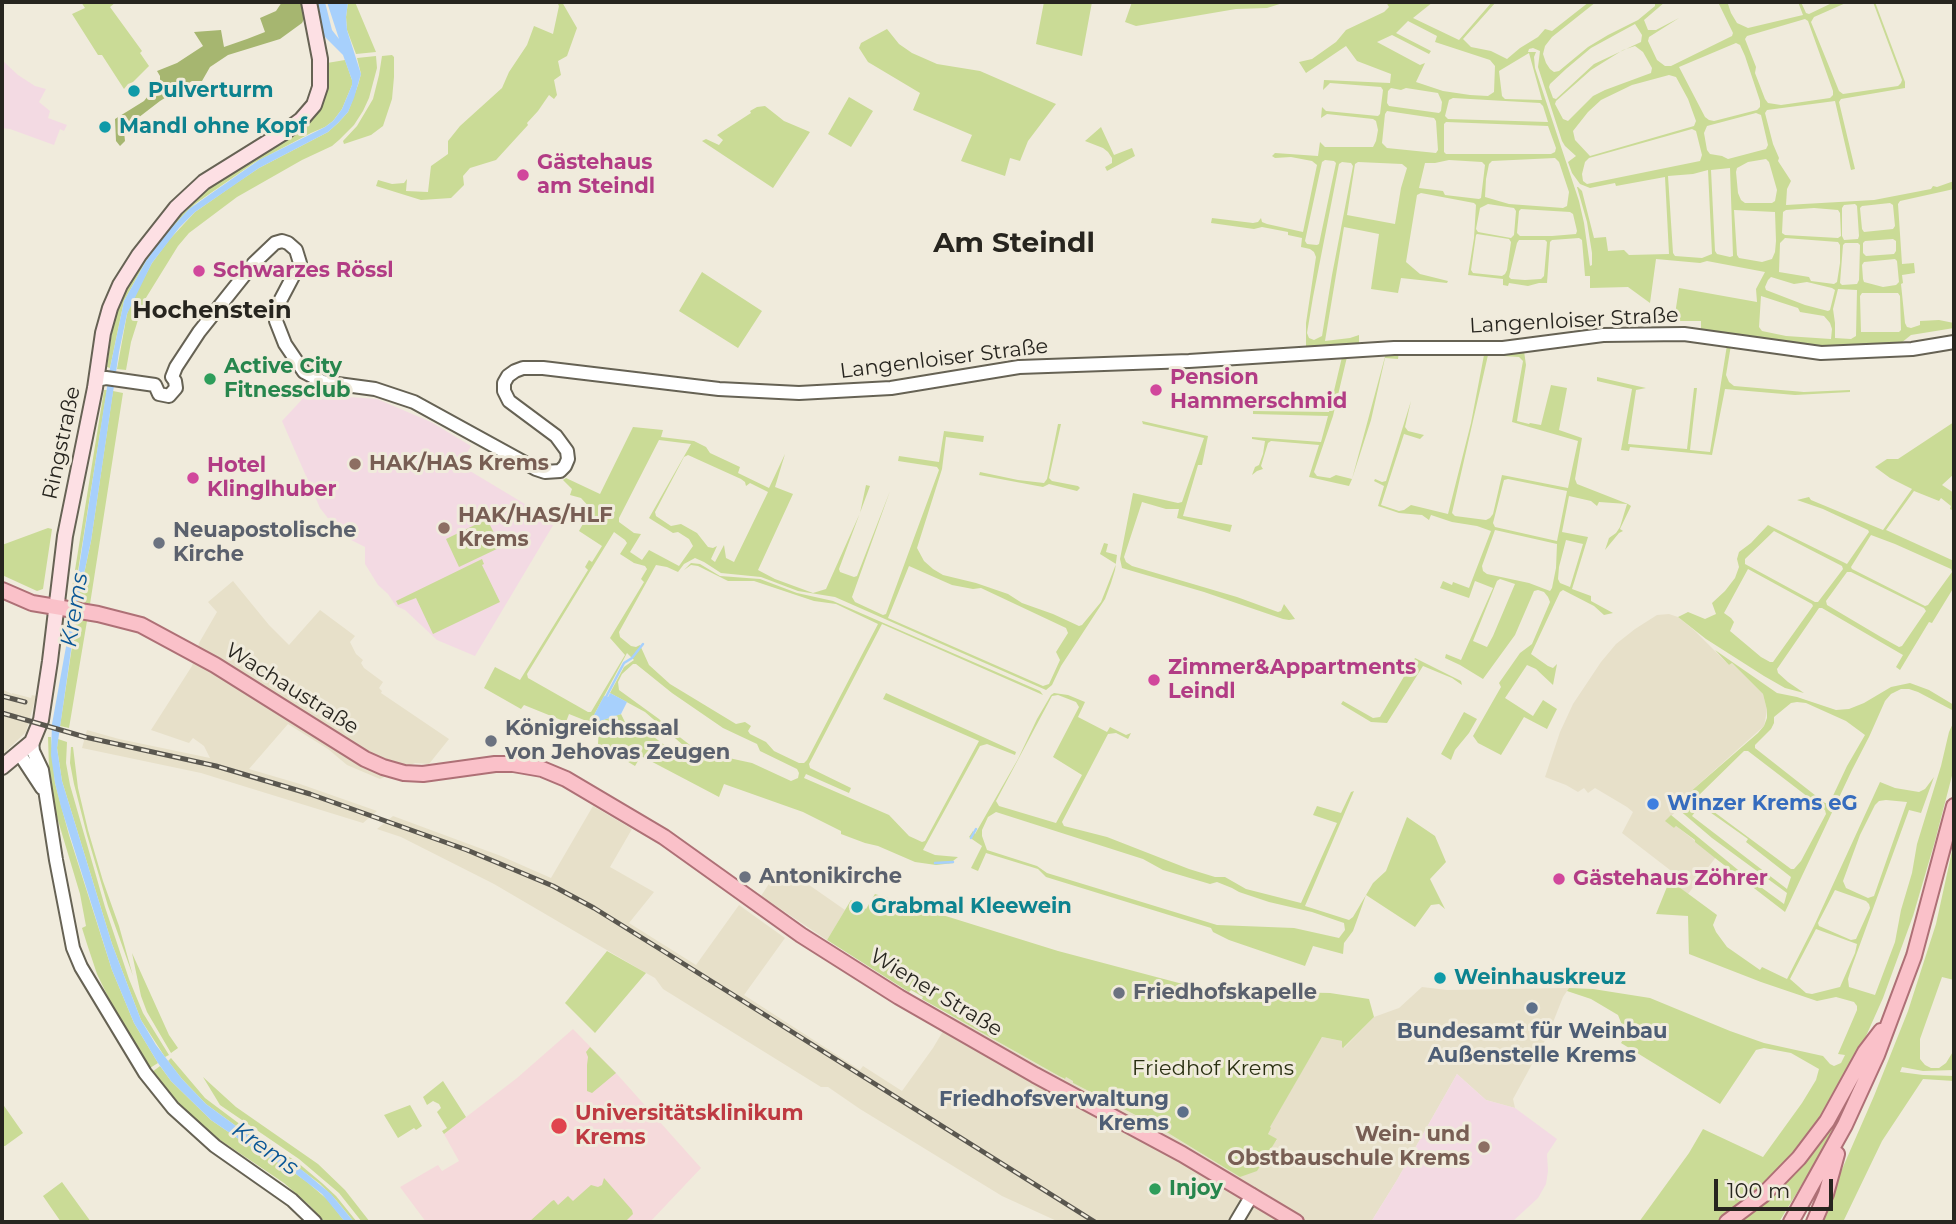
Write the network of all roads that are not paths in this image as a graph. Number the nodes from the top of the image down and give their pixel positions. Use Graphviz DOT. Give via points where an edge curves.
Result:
graph roads {
  1 [pos="309,2"];
  2 [pos="1954,342"];
  3 [pos="101,379"];
  4 [pos="2,590"];
  5 [pos="62,609"];
  6 [pos="32,742"];
  7 [pos="19,753"];
  8 [pos="2,768"];
  9 [pos="566,779"];
  10 [pos="44,791"];
  11 [pos="1954,806"];
  12 [pos="1892,1016"];
  13 [pos="1845,1125"];
  14 [pos="1252,1195"];
  15 [pos="315,1222"];
  16 [pos="1236,1222"];
  17 [pos="1296,1222"];
  18 [pos="1727,1222"];
  19 [pos="1791,1222"];
  20 [pos="1814,1222"];
  1 -- 3 [label="main road, Ringstraße" via="321,66 314,106 286,131 204,182 161,225 114,298 103,333"];
  2 -- 3 [label="street, Langenloiser Straße" via="1912,349 1821,352 1684,334 1603,335 1503,348 1394,348 1019,367 891,388 799,393 719,389 543,368 515,370 504,383 509,401 556,436 567,451 568,459 560,471 545,472 414,402 375,389 323,382 304,372 276,321 276,310 300,263 293,246 282,241 254,263 199,332 172,377 160,377 155,385"];
  3 -- 5 [label="main road, Ringstraße" via="69,514"];
  4 -- 5 [label="main road, Wachaustraße"];
  5 -- 6 [label="main road, Ringstraße" via="41,720"];
  5 -- 9 [label="main road, Wachaustraße" via="132,622 162,635 383,767 423,774 513,764"];
  6 -- 7 [label="main road"];
  6 -- 10 [label="street"];
  7 -- 8 [label="main road"];
  7 -- 10 [label="street"];
  9 -- 14 [label="main road, Wiener Straße" via="664,837 802,935 911,1004"];
  10 -- 15 [label="street" via="76,957 145,1073 188,1123 292,1199"];
  11 -- 12 [label="main road"];
  12 -- 13 [label="main road"];
  12 -- 18 [label="main road" via="1807,1149 1763,1195"];
  13 -- 19 [label="main road"];
  13 -- 20 [label="main road"];
  14 -- 16 [label="street"];
  14 -- 17 [label="main road, Wiener Straße"];
}
